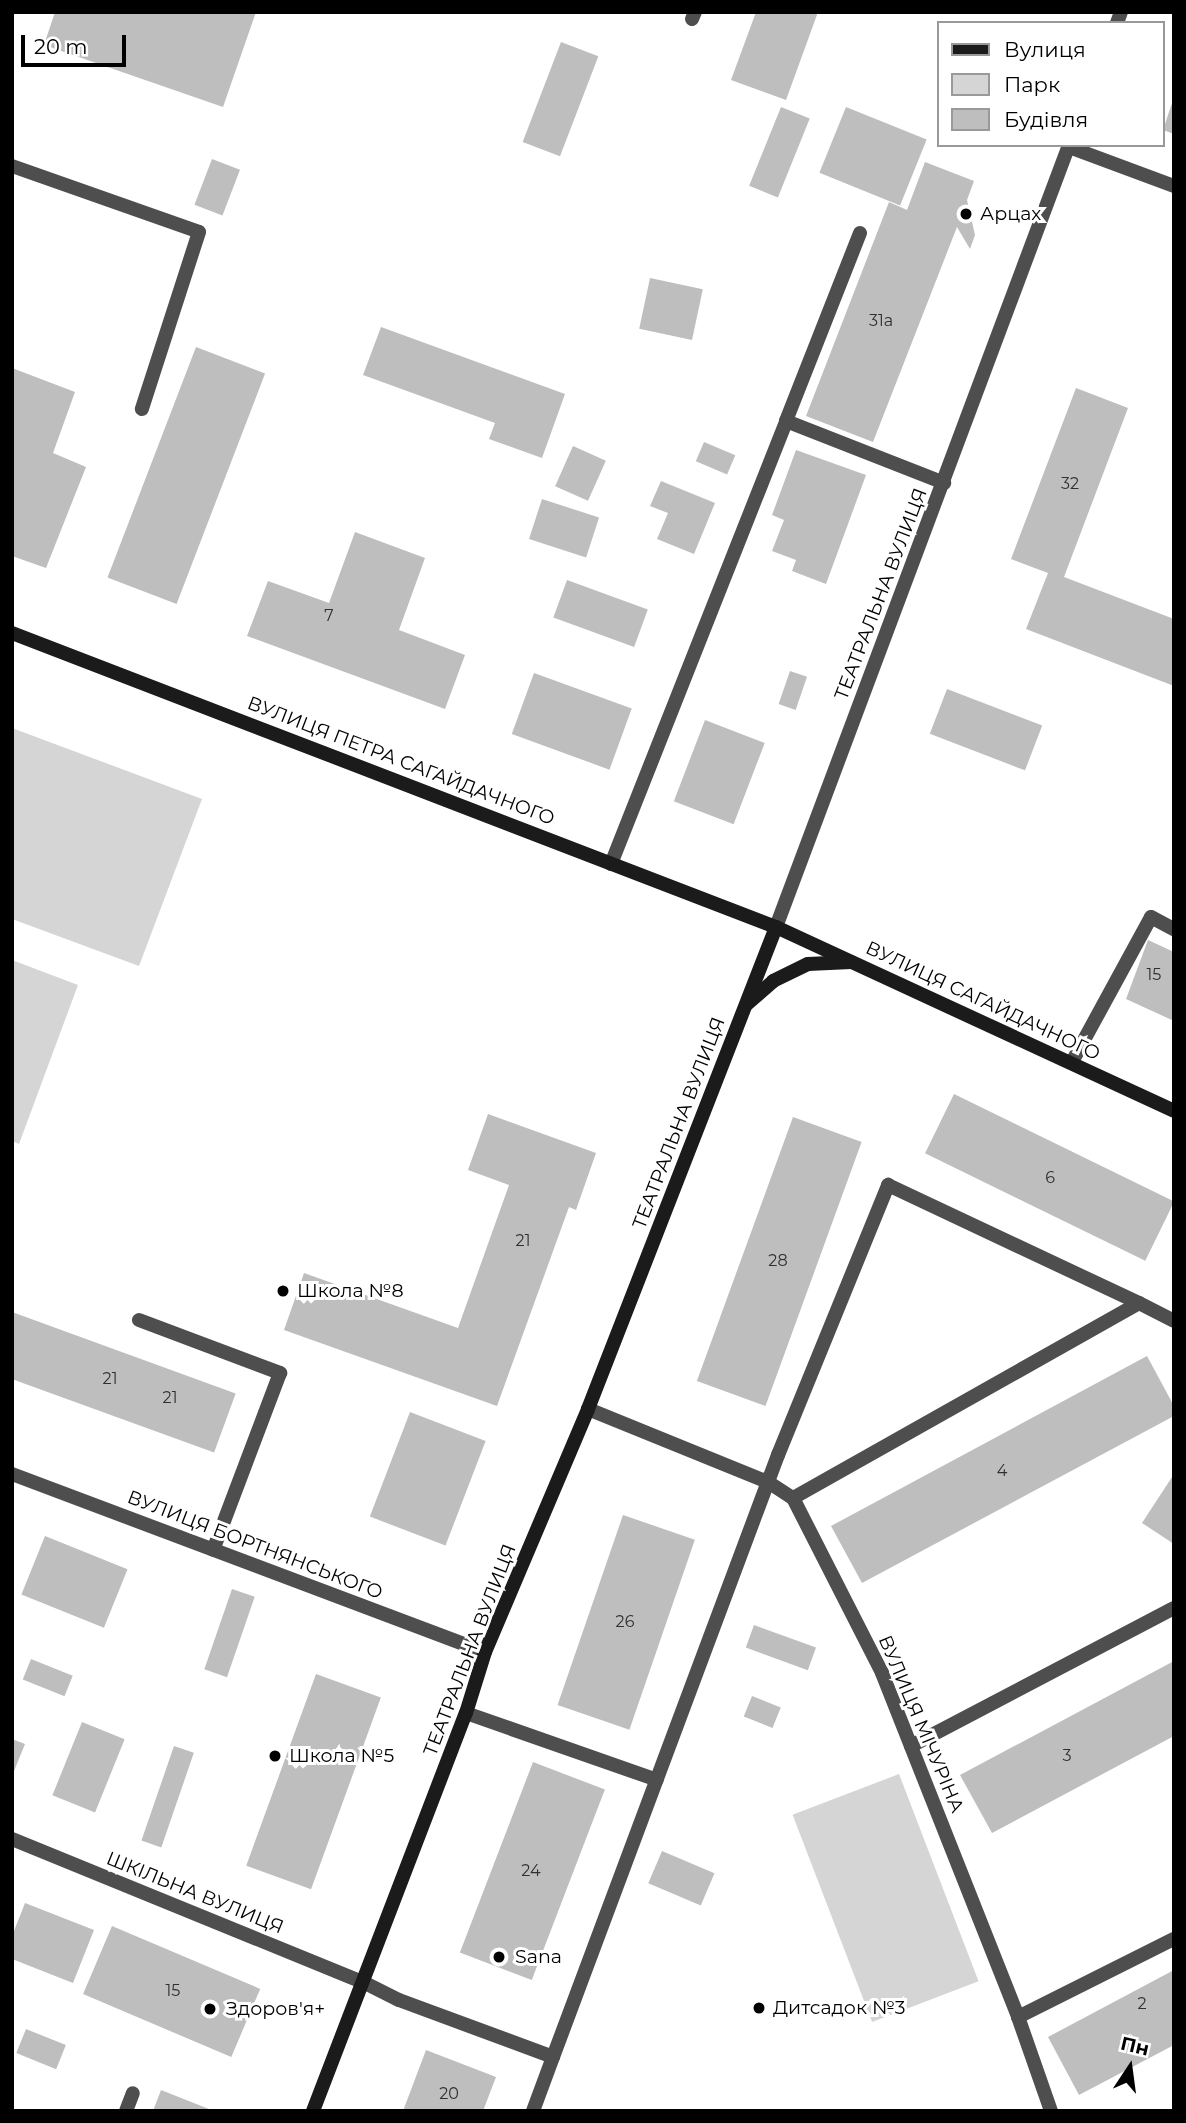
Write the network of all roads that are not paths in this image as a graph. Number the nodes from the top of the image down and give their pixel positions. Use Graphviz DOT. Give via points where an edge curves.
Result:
graph roads {
  1 [pos="1069,147"];
  2 [pos="1072,147"];
  3 [pos="12,166"];
  4 [pos="1174,186"];
  5 [pos="860,233"];
  6 [pos="142,409"];
  7 [pos="786,421"];
  8 [pos="944,483"];
  9 [pos="12,633"];
  10 [pos="611,864"];
  11 [pos="776,927"];
  12 [pos="1174,929"];
  13 [pos="852,962"];
  14 [pos="746,1004"];
  15 [pos="1072,1062"];
  16 [pos="1174,1111"];
  17 [pos="1139,1303"];
  18 [pos="139,1320"];
  19 [pos="1174,1321"];
  20 [pos="588,1409"];
  21 [pos="12,1474"];
  22 [pos="768,1482"];
  23 [pos="793,1498"];
  24 [pos="213,1550"];
  25 [pos="1174,1608"];
  26 [pos="485,1652"];
  27 [pos="466,1713"];
  28 [pos="911,1746"];
  29 [pos="657,1780"];
  30 [pos="12,1839"];
  31 [pos="1174,1939"];
  32 [pos="363,1982"];
  33 [pos="1018,2017"];
  34 [pos="554,2057"];
  35 [pos="133,2093"];
  36 [pos="126,2111"];
  37 [pos="313,2111"];
  38 [pos="533,2111"];
  39 [pos="1051,2111"];
  1 -- 8 [label="street, ТЕАТРАЛЬНА ВУЛИЦЯ"];
  2 -- 4 [label="street"];
  3 -- 6 [label="street" via="198,232"];
  5 -- 7 [label="street"];
  7 -- 8 [label="street"];
  7 -- 10 [label="street"];
  8 -- 11 [label="street, ТЕАТРАЛЬНА ВУЛИЦЯ"];
  9 -- 10 [label="street, ВУЛИЦЯ ПЕТРА САГАЙДАЧНОГО"];
  10 -- 11 [label="street, ВУЛИЦЯ ПЕТРА САГАЙДАЧНОГО"];
  11 -- 13 [label="street, ВУЛИЦЯ САГАЙДАЧНОГО"];
  11 -- 14 [label="street, ТЕАТРАЛЬНА ВУЛИЦЯ"];
  12 -- 15 [label="street" via="1151,917"];
  13 -- 14 [label="street" via="808,964 773,981"];
  13 -- 15 [label="street, ВУЛИЦЯ САГАЙДАЧНОГО"];
  14 -- 20 [label="street, ТЕАТРАЛЬНА ВУЛИЦЯ"];
  15 -- 16 [label="street, ВУЛИЦЯ САГАЙДАЧНОГО"];
  17 -- 19 [label="street"];
  17 -- 22 [label="street" via="888,1185"];
  17 -- 23 [label="street"];
  18 -- 24 [label="street" via="279,1373"];
  20 -- 22 [label="street"];
  20 -- 26 [label="street, ТЕАТРАЛЬНА ВУЛИЦЯ"];
  21 -- 24 [label="street, ВУЛИЦЯ БОРТНЯНСЬКОГО"];
  22 -- 23 [label="street"];
  22 -- 29 [label="street"];
  23 -- 28 [label="street, ВУЛИЦЯ МІЧУРІНА" via="882,1673"];
  24 -- 26 [label="street, ВУЛИЦЯ БОРТНЯНСЬКОГО"];
  25 -- 28 [label="street"];
  26 -- 27 [label="street, ТЕАТРАЛЬНА ВУЛИЦЯ"];
  27 -- 29 [label="street"];
  27 -- 32 [label="street, ТЕАТРАЛЬНА ВУЛИЦЯ"];
  28 -- 33 [label="street, ВУЛИЦЯ МІЧУРІНА"];
  29 -- 34 [label="street"];
  30 -- 32 [label="street, ШКІЛЬНА ВУЛИЦЯ"];
  31 -- 33 [label="street"];
  32 -- 34 [label="street, ШКІЛЬНА ВУЛИЦЯ" via="399,2000"];
  32 -- 37 [label="street, ТЕАТРАЛЬНА ВУЛИЦЯ"];
  33 -- 39 [label="street, ВУЛИЦЯ МІЧУРІНА"];
  34 -- 38 [label="street"];
  35 -- 36 [label="street"];
}
